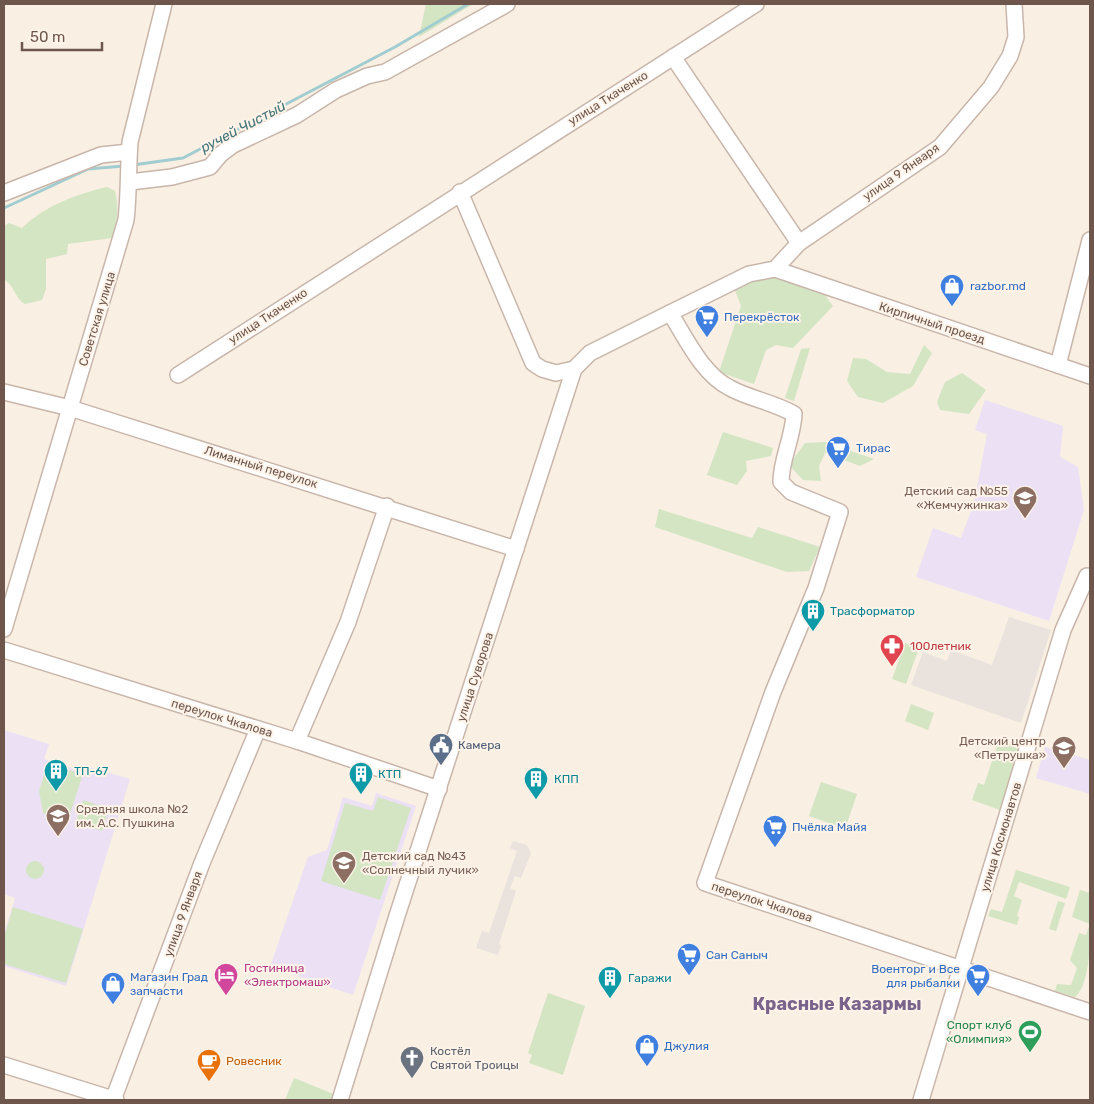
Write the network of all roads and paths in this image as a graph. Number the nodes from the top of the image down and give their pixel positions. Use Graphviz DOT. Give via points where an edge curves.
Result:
graph roads {
  1 [pos="164,4"];
  2 [pos="507,4"];
  3 [pos="756,4"];
  4 [pos="1014,4"];
  5 [pos="673,57"];
  6 [pos="129,156"];
  7 [pos="130,179"];
  8 [pos="460,192"];
  9 [pos="4,193"];
  10 [pos="1090,240"];
  11 [pos="799,243"];
  12 [pos="774,269"];
  13 [pos="670,313"];
  14 [pos="1058,365"];
  15 [pos="574,368"];
  16 [pos="178,375"];
  17 [pos="1090,376"];
  18 [pos="4,392"];
  19 [pos="70,408"];
  20 [pos="387,506"];
  21 [pos="516,549"];
  22 [pos="1086,576"];
  23 [pos="4,629"];
  24 [pos="4,650"];
  25 [pos="258,729"];
  26 [pos="297,741"];
  27 [pos="439,789"];
  28 [pos="960,968"];
  29 [pos="1090,1012"];
  30 [pos="4,1065"];
  31 [pos="114,1100"];
  32 [pos="340,1100"];
  33 [pos="921,1100"];
  1 -- 6 [label="street, Советская улица"];
  2 -- 7 [label="street" via="385,72 336,90 297,115 233,145 210,167 172,177"];
  3 -- 5 [label="street, улица Ткаченко"];
  4 -- 11 [label="street, улица 9 Января" via="1016,37 1010,56 991,87 940,147"];
  5 -- 8 [label="street, улица Ткаченко"];
  5 -- 11 [label="street"];
  6 -- 7 [label="street, Советская улица"];
  6 -- 9 [label="street" via="101,155"];
  7 -- 19 [label="street, Советская улица" via="126,220"];
  8 -- 15 [label="street" via="533,362 556,373"];
  8 -- 16 [label="street, улица Ткаченко"];
  10 -- 14 [label="street"];
  11 -- 12 [label="street, улица 9 Января"];
  12 -- 13 [label="street" via="749,274"];
  12 -- 14 [label="street, Кирпичный проезд"];
  13 -- 15 [label="street" via="590,353"];
  13 -- 28 [label="street, переулок Чкалова" via="713,376 729,388 794,414 781,482 791,492 840,512 816,588 773,692 705,884"];
  14 -- 17 [label="street, Кирпичный проезд"];
  15 -- 21 [label="street, улица Суворова"];
  18 -- 19 [label="street, Лиманный переулок"];
  19 -- 20 [label="street, Лиманный переулок"];
  19 -- 23 [label="street, Советская улица"];
  20 -- 21 [label="street, Лиманный переулок"];
  20 -- 26 [label="street" via="348,622"];
  21 -- 27 [label="street, улица Суворова"];
  22 -- 28 [label="street, улица Космонавтов" via="1063,630"];
  24 -- 25 [label="street, переулок Чкалова"];
  25 -- 26 [label="street, переулок Чкалова"];
  25 -- 31 [label="street, улица 9 Января" via="202,863"];
  26 -- 27 [label="street, переулок Чкалова"];
  27 -- 32 [label="street, улица Суворова"];
  28 -- 29 [label="street, переулок Чкалова"];
  28 -- 33 [label="street, улица Космонавтов"];
  30 -- 31 [label="street"];
}
